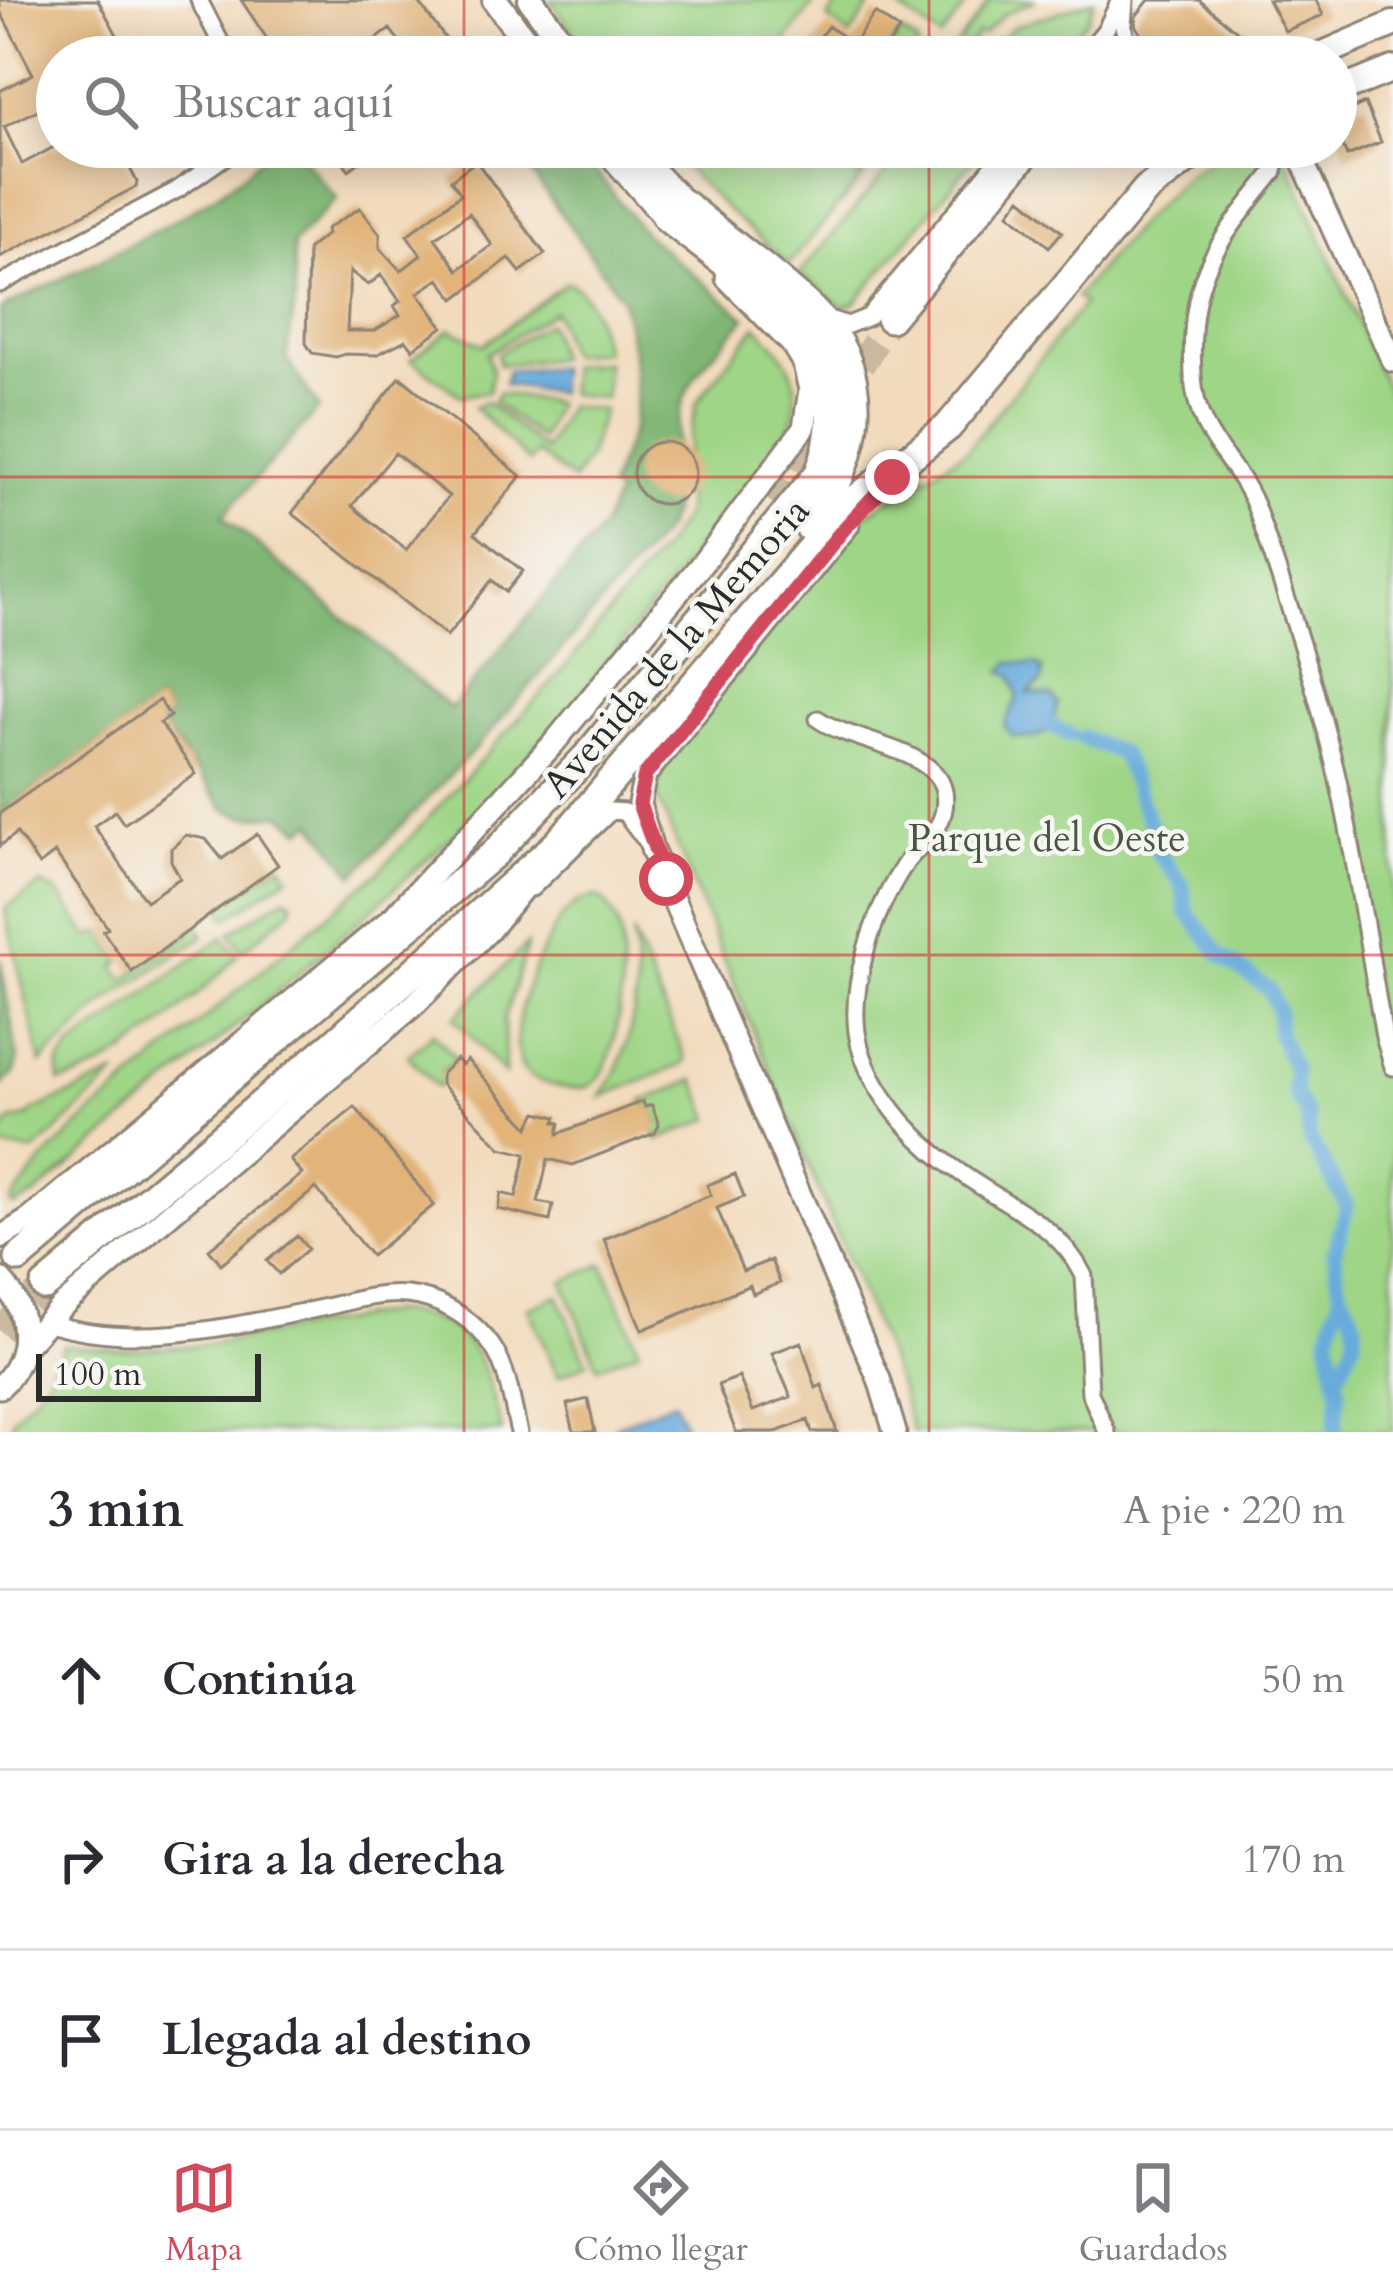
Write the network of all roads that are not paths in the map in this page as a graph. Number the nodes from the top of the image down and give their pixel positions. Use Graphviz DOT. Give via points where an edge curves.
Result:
graph roads {
  1 [pos="199,0"];
  2 [pos="480,0"];
  3 [pos="495,0"];
  4 [pos="514,0"];
  5 [pos="531,0"];
  6 [pos="1123,0"];
  7 [pos="1393,24"];
  8 [pos="217,36"];
  9 [pos="507,36"];
  10 [pos="522,36"];
  11 [pos="541,36"];
  12 [pos="558,36"];
  13 [pos="1100,36"];
  14 [pos="1126,36"];
  15 [pos="1357,39"];
  16 [pos="1393,69"];
  17 [pos="1357,84"];
  18 [pos="211,168"];
  19 [pos="628,168"];
  20 [pos="644,168"];
  21 [pos="652,168"];
  22 [pos="992,168"];
  23 [pos="1013,168"];
  24 [pos="1175,168"];
  25 [pos="1275,168"];
  26 [pos="1302,168"];
  27 [pos="675,210"];
  28 [pos="0,284"];
  29 [pos="813,311"];
  30 [pos="890,318"];
  31 [pos="1393,361"];
  32 [pos="912,458"];
  33 [pos="776,505"];
  34 [pos="818,719"];
  35 [pos="619,770"];
  36 [pos="558,843"];
  37 [pos="483,844"];
  38 [pos="653,852"];
  39 [pos="515,901"];
  40 [pos="398,913"];
  41 [pos="393,943"];
  42 [pos="1393,1066"];
  43 [pos="6,1258"];
  44 [pos="45,1286"];
  45 [pos="46,1322"];
  46 [pos="23,1348"];
  47 [pos="0,1387"];
  48 [pos="518,1432"];
  49 [pos="895,1432"];
  50 [pos="1107,1432"];
  1 -- 8 [label="street"];
  2 -- 9 [label="main road"];
  3 -- 10 [label="main road"];
  4 -- 11 [label="main road"];
  5 -- 12 [label="main road"];
  6 -- 13 [label="street"];
  6 -- 14 [label="street"];
  7 -- 15 [label="main road"];
  16 -- 17 [label="main road"];
  18 -- 28 [label="street"];
  19 -- 27 [label="main road"];
  20 -- 27 [label="main road"];
  21 -- 27 [label="main road"];
  22 -- 29 [label="street" via="868,317 842,324"];
  23 -- 30 [label="highway"];
  24 -- 32 [label="highway, Avenida de la Memoria" via="1146,190 969,406"];
  25 -- 42 [label="street" via="1201,276 1193,379 1203,427 1257,508 1328,744"];
  26 -- 31 [label="main road"];
  27 -- 29 [label="highway"];
  27 -- 40 [label="main road" via="804,364 804,428 553,744"];
  27 -- 41 [label="highway, Avenida de la Memoria" via="808,340 829,386 830,435 819,472 546,801"];
  29 -- 35 [label="highway" via="852,382 854,443 842,476"];
  32 -- 35 [label="highway, Avenida de la Memoria" via="858,495"];
  32 -- 38 [label="main road" via="842,531 645,775 639,804"];
  33 -- 37 [label="highway, Avenida de la Memoria" via="560,765"];
  34 -- 50 [label="street" via="916,759 938,778 941,820 908,860 872,936 857,1008 859,1042 884,1100 930,1148 1060,1237 1076,1259 1084,1276 1090,1393"];
  35 -- 36 [label="highway, Avenida de la Memoria"];
  36 -- 39 [label="main road, Avenida de la Memoria"];
  36 -- 44 [label="highway, Avenida de la Memoria"];
  37 -- 40 [label="main road, Avenida de la Memoria"];
  37 -- 41 [label="highway, Avenida de la Memoria"];
  38 -- 39 [label="street, Avenida de la Memoria" via="629,816 611,811"];
  38 -- 49 [label="main road"];
  39 -- 45 [label="main road, Avenida de la Memoria" via="415,1004"];
  40 -- 43 [label="main road, Avenida de la Memoria" via="30,1219"];
  41 -- 43 [label="highway, Avenida de la Memoria"];
  43 -- 46 [label="main road"];
  45 -- 46 [label="main road, Avenida de la Memoria"];
  45 -- 48 [label="street" via="116,1335 200,1332 386,1296 423,1298 451,1308 487,1339 502,1363"];
  46 -- 47 [label="main road, Avenida de la Memoria"];
}
